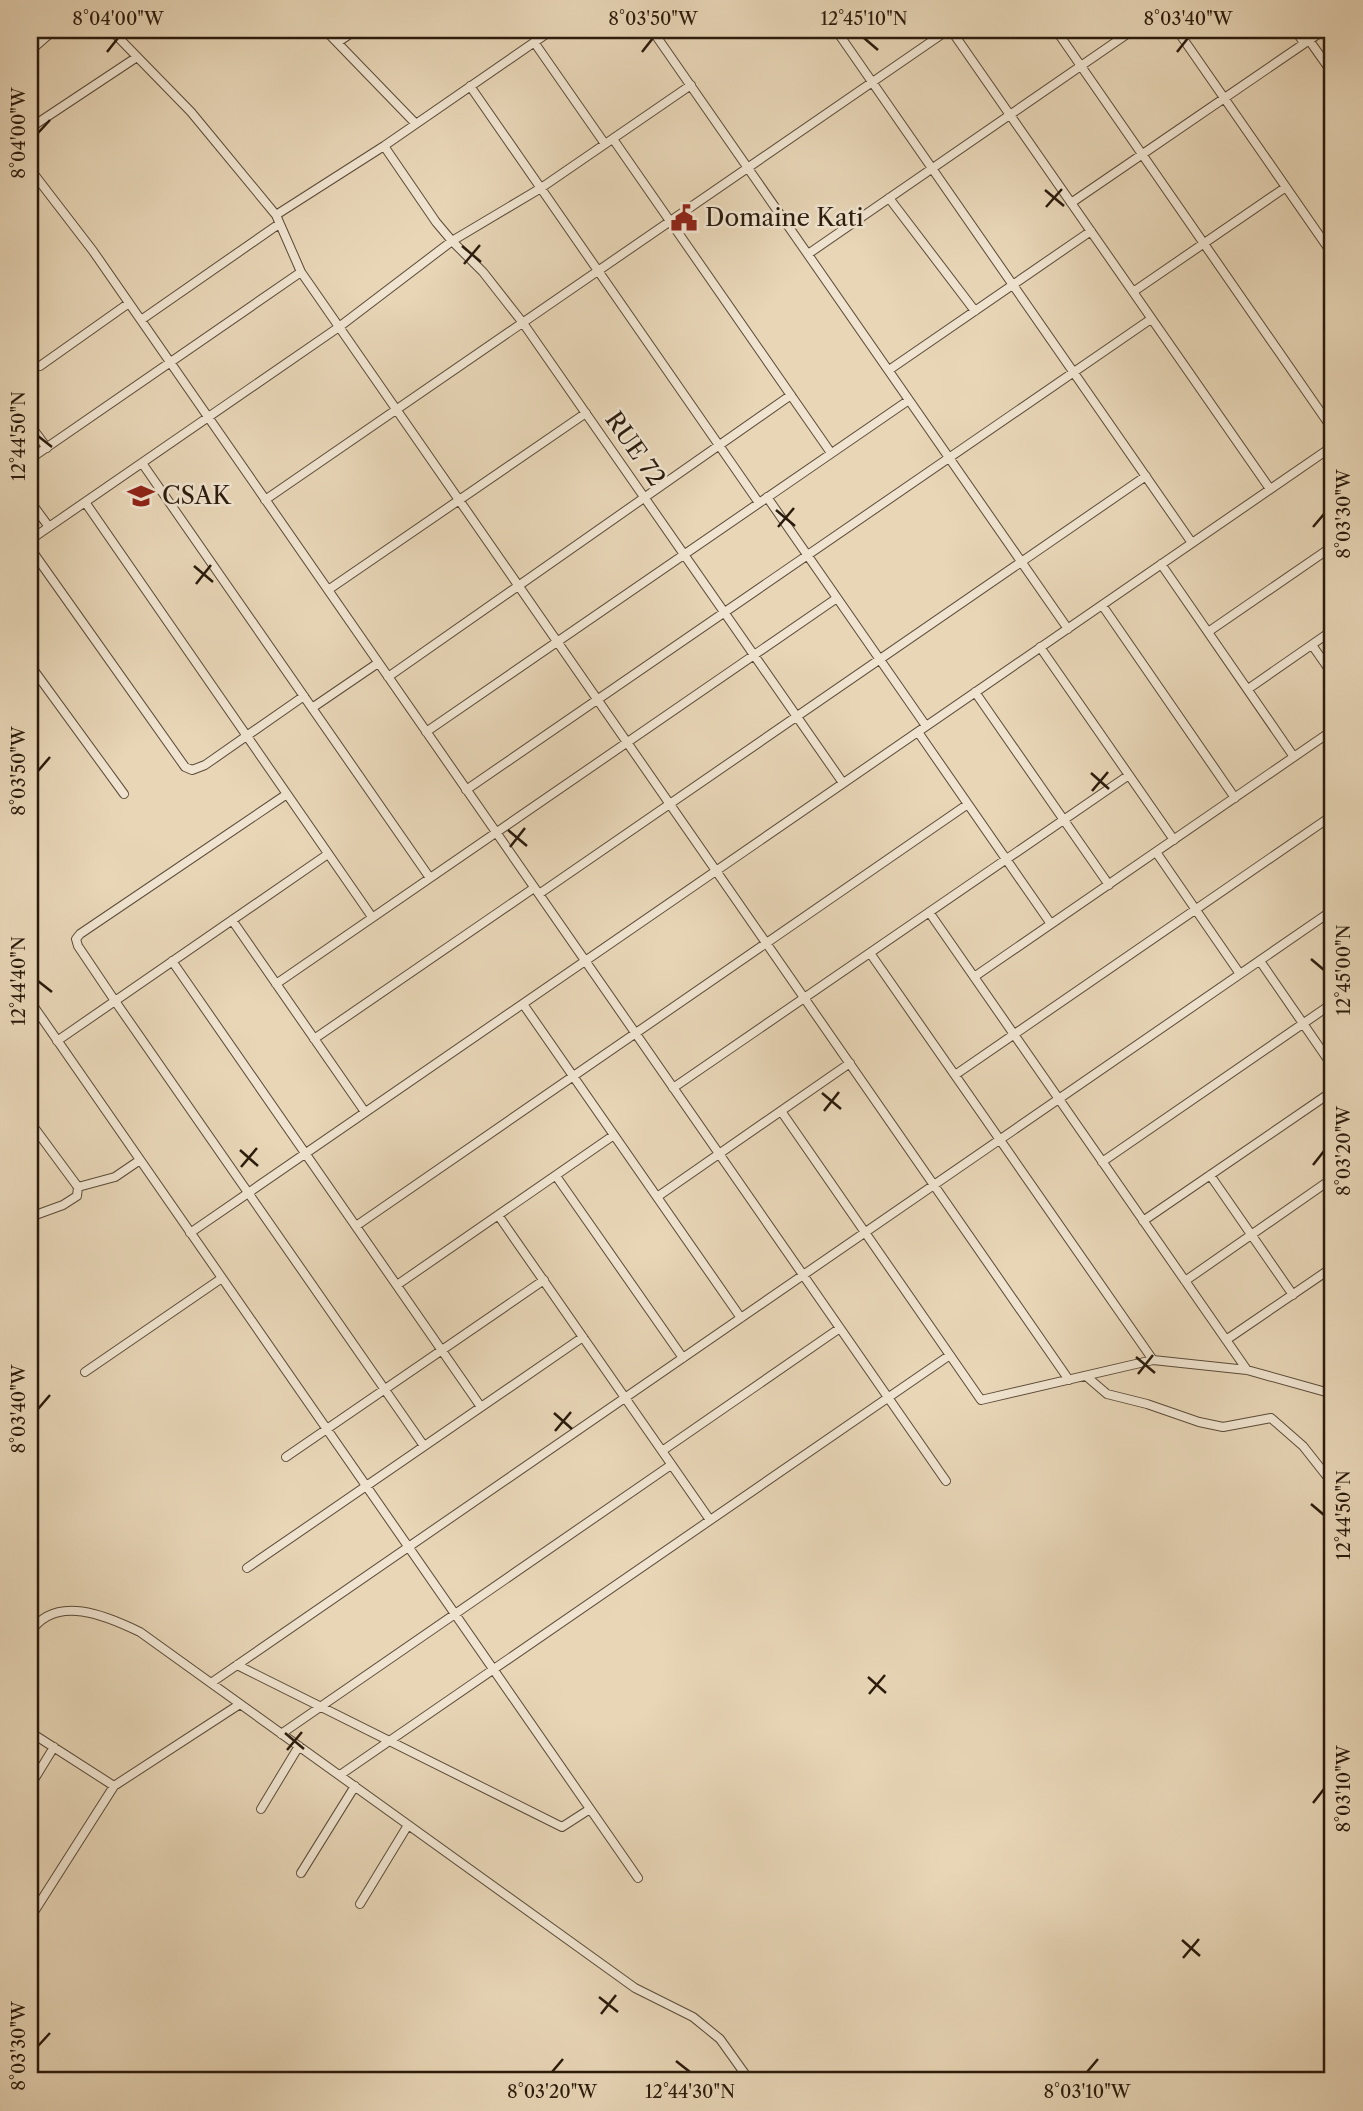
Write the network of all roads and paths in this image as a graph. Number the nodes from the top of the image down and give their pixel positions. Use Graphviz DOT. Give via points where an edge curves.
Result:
graph roads {
  1 [pos="54,30"];
  2 [pos="111,30"];
  3 [pos="325,30"];
  4 [pos="356,30"];
  5 [pos="552,30"];
  6 [pos="652,30"];
  7 [pos="836,30"];
  8 [pos="950,30"];
  9 [pos="1056,30"];
  10 [pos="1133,30"];
  11 [pos="1177,30"];
  12 [pos="1295,30"];
  13 [pos="1324,30"];
  14 [pos="338,42"];
  15 [pos="534,42"];
  16 [pos="1307,42"];
  17 [pos="30,51"];
  18 [pos="137,57"];
  19 [pos="1081,66"];
  20 [pos="1333,74"];
  21 [pos="873,82"];
  22 [pos="691,85"];
  23 [pos="470,86"];
  24 [pos="1224,98"];
  25 [pos="1010,115"];
  26 [pos="416,124"];
  27 [pos="30,128"];
  28 [pos="613,139"];
  29 [pos="605,144"];
  30 [pos="384,146"];
  31 [pos="1143,155"];
  32 [pos="748,168"];
  33 [pos="932,168"];
  34 [pos="30,169"];
  35 [pos="1286,187"];
  36 [pos="541,188"];
  37 [pos="889,198"];
  38 [pos="1072,203"];
  39 [pos="278,220"];
  40 [pos="670,221"];
  41 [pos="1091,231"];
  42 [pos="452,241"];
  43 [pos="1204,244"];
  44 [pos="808,254"];
  45 [pos="1333,255"];
  46 [pos="598,271"];
  47 [pos="301,272"];
  48 [pos="1013,285"];
  49 [pos="1133,292"];
  50 [pos="129,303"];
  51 [pos="975,311"];
  52 [pos="1151,318"];
  53 [pos="141,320"];
  54 [pos="523,323"];
  55 [pos="339,327"];
  56 [pos="170,363"];
  57 [pos="40,366"];
  58 [pos="889,370"];
  59 [pos="1074,372"];
  60 [pos="791,395"];
  61 [pos="909,400"];
  62 [pos="397,410"];
  63 [pos="586,413"];
  64 [pos="208,417"];
  65 [pos="30,425"];
  66 [pos="1333,430"];
  67 [pos="719,446"];
  68 [pos="1333,446"];
  69 [pos="47,447"];
  70 [pos="831,453"];
  71 [pos="949,458"];
  72 [pos="30,459"];
  73 [pos="142,463"];
  74 [pos="1146,476"];
  75 [pos="1270,489"];
  76 [pos="645,498"];
  77 [pos="30,500"];
  78 [pos="265,500"];
  79 [pos="459,500"];
  80 [pos="763,500"];
  81 [pos="85,502"];
  82 [pos="49,527"];
  83 [pos="30,540"];
  84 [pos="1192,543"];
  85 [pos="1333,546"];
  86 [pos="30,548"];
  87 [pos="684,554"];
  88 [pos="807,556"];
  89 [pos="1021,562"];
  90 [pos="1161,564"];
  91 [pos="519,586"];
  92 [pos="328,590"];
  93 [pos="836,598"];
  94 [pos="1102,605"];
  95 [pos="724,612"];
  96 [pos="1068,629"];
  97 [pos="1333,630"];
  98 [pos="1208,632"];
  99 [pos="557,642"];
  100 [pos="1312,645"];
  101 [pos="1040,647"];
  102 [pos="754,655"];
  103 [pos="879,659"];
  104 [pos="378,663"];
  105 [pos="30,665"];
  106 [pos="1333,675"];
  107 [pos="388,677"];
  108 [pos="1248,689"];
  109 [pos="975,692"];
  110 [pos="304,696"];
  111 [pos="598,700"];
  112 [pos="313,708"];
  113 [pos="796,716"];
  114 [pos="922,729"];
  115 [pos="1333,730"];
  116 [pos="426,732"];
  117 [pos="247,736"];
  118 [pos="627,742"];
  119 [pos="1294,757"];
  120 [pos="1129,775"];
  121 [pos="843,783"];
  122 [pos="467,790"];
  123 [pos="124,794"];
  124 [pos="287,794"];
  125 [pos="1235,798"];
  126 [pos="670,804"];
  127 [pos="968,804"];
  128 [pos="1333,815"];
  129 [pos="1064,820"];
  130 [pos="496,832"];
  131 [pos="1174,840"];
  132 [pos="1156,852"];
  133 [pos="328,854"];
  134 [pos="1006,859"];
  135 [pos="716,871"];
  136 [pos="430,878"];
  137 [pos="1109,885"];
  138 [pos="536,891"];
  139 [pos="1196,910"];
  140 [pos="1333,910"];
  141 [pos="929,912"];
  142 [pos="372,917"];
  143 [pos="232,920"];
  144 [pos="1051,924"];
  145 [pos="766,943"];
  146 [pos="870,953"];
  147 [pos="172,961"];
  148 [pos="585,961"];
  149 [pos="1259,961"];
  150 [pos="1240,974"];
  151 [pos="974,977"];
  152 [pos="276,984"];
  153 [pos="805,998"];
  154 [pos="30,1001"];
  155 [pos="115,1001"];
  156 [pos="1333,1003"];
  157 [pos="523,1004"];
  158 [pos="1303,1023"];
  159 [pos="635,1033"];
  160 [pos="1014,1035"];
  161 [pos="314,1039"];
  162 [pos="57,1041"];
  163 [pos="850,1063"];
  164 [pos="1333,1067"];
  165 [pos="955,1075"];
  166 [pos="573,1076"];
  167 [pos="673,1088"];
  168 [pos="1333,1091"];
  169 [pos="1059,1099"];
  170 [pos="781,1111"];
  171 [pos="365,1112"];
  172 [pos="30,1122"];
  173 [pos="614,1135"];
  174 [pos="1000,1140"];
  175 [pos="306,1153"];
  176 [pos="719,1154"];
  177 [pos="140,1160"];
  178 [pos="1102,1161"];
  179 [pos="1210,1175"];
  180 [pos="556,1176"];
  181 [pos="1333,1178"];
  182 [pos="934,1185"];
  183 [pos="78,1187"];
  184 [pos="248,1193"];
  185 [pos="657,1197"];
  186 [pos="498,1215"];
  187 [pos="30,1217"];
  188 [pos="1143,1221"];
  189 [pos="356,1226"];
  190 [pos="190,1233"];
  191 [pos="865,1233"];
  192 [pos="1252,1234"];
  193 [pos="1333,1267"];
  194 [pos="803,1275"];
  195 [pos="222,1278"];
  196 [pos="544,1280"];
  197 [pos="1185,1281"];
  198 [pos="397,1285"];
  199 [pos="1293,1295"];
  200 [pos="741,1318"];
  201 [pos="839,1328"];
  202 [pos="583,1337"];
  203 [pos="1226,1340"];
  204 [pos="442,1350"];
  205 [pos="950,1355"];
  206 [pos="682,1358"];
  207 [pos="1153,1360"];
  208 [pos="1247,1370"];
  209 [pos="85,1372"];
  210 [pos="1086,1376"];
  211 [pos="1069,1380"];
  212 [pos="384,1390"];
  213 [pos="1333,1394"];
  214 [pos="625,1398"];
  215 [pos="888,1398"];
  216 [pos="481,1407"];
  217 [pos="327,1430"];
  218 [pos="424,1447"];
  219 [pos="662,1451"];
  220 [pos="286,1457"];
  221 [pos="671,1465"];
  222 [pos="946,1481"];
  223 [pos="1333,1484"];
  224 [pos="366,1486"];
  225 [pos="710,1520"];
  226 [pos="408,1547"];
  227 [pos="247,1568"];
  228 [pos="455,1614"];
  229 [pos="33,1621"];
  230 [pos="30,1633"];
  231 [pos="237,1665"];
  232 [pos="493,1670"];
  233 [pos="211,1683"];
  234 [pos="240,1704"];
  235 [pos="320,1707"];
  236 [pos="30,1732"];
  237 [pos="281,1734"];
  238 [pos="390,1741"];
  239 [pos="299,1746"];
  240 [pos="54,1747"];
  241 [pos="340,1775"];
  242 [pos="30,1786"];
  243 [pos="114,1786"];
  244 [pos="355,1786"];
  245 [pos="261,1809"];
  246 [pos="590,1809"];
  247 [pos="408,1825"];
  248 [pos="301,1873"];
  249 [pos="638,1878"];
  250 [pos="360,1904"];
  251 [pos="30,1918"];
  252 [pos="750,2081"];
  1 -- 17 [label="street"];
  2 -- 18 [label="street"];
  3 -- 14 [label="street"];
  4 -- 14 [label="street"];
  5 -- 15 [label="street"];
  6 -- 22 [label="street"];
  7 -- 21 [label="street"];
  8 -- 21 [label="street"];
  8 -- 25 [label="street"];
  9 -- 19 [label="street"];
  10 -- 19 [label="street"];
  11 -- 24 [label="street"];
  12 -- 16 [label="street"];
  13 -- 16 [label="street"];
  14 -- 26 [label="street"];
  15 -- 23 [label="street"];
  15 -- 29 [label="street"];
  16 -- 20 [label="street"];
  16 -- 24 [label="street"];
  18 -- 27 [label="street"];
  18 -- 39 [label="street" via="191,113"];
  19 -- 25 [label="street"];
  19 -- 31 [label="street"];
  21 -- 32 [label="street"];
  21 -- 33 [label="street"];
  22 -- 28 [label="street"];
  22 -- 32 [label="street"];
  23 -- 26 [label="street"];
  23 -- 36 [label="street"];
  24 -- 31 [label="street"];
  24 -- 35 [label="street"];
  25 -- 33 [label="street"];
  25 -- 38 [label="street"];
  26 -- 30 [label="street"];
  28 -- 29 [label="street"];
  28 -- 40 [label="street"];
  29 -- 36 [label="street"];
  30 -- 39 [label="street"];
  30 -- 42 [label="street, RUE 72"];
  31 -- 38 [label="street"];
  31 -- 43 [label="street"];
  32 -- 40 [label="street"];
  32 -- 44 [label="street"];
  33 -- 37 [label="street"];
  33 -- 48 [label="street"];
  34 -- 50 [label="street"];
  35 -- 43 [label="street"];
  35 -- 45 [label="street"];
  36 -- 42 [label="street"];
  36 -- 46 [label="street"];
  37 -- 44 [label="street"];
  37 -- 51 [label="street"];
  38 -- 41 [label="street"];
  39 -- 47 [label="street"];
  39 -- 53 [label="street"];
  40 -- 46 [label="street"];
  40 -- 60 [label="street"];
  41 -- 48 [label="street"];
  41 -- 49 [label="street"];
  42 -- 54 [label="street, RUE 72"];
  42 -- 55 [label="street"];
  43 -- 49 [label="street"];
  43 -- 66 [label="street"];
  44 -- 58 [label="street"];
  46 -- 54 [label="street"];
  46 -- 67 [label="street"];
  47 -- 55 [label="street"];
  47 -- 56 [label="street"];
  48 -- 51 [label="street"];
  48 -- 59 [label="street"];
  49 -- 52 [label="street"];
  50 -- 53 [label="street"];
  50 -- 57 [label="street"];
  51 -- 58 [label="street"];
  52 -- 59 [label="street"];
  52 -- 75 [label="street"];
  53 -- 56 [label="street"];
  54 -- 62 [label="street"];
  54 -- 63 [label="street, RUE 72"];
  55 -- 62 [label="street"];
  55 -- 64 [label="street"];
  56 -- 64 [label="street"];
  56 -- 69 [label="street"];
  58 -- 61 [label="street"];
  59 -- 71 [label="street"];
  59 -- 74 [label="street"];
  60 -- 67 [label="street"];
  60 -- 70 [label="street"];
  61 -- 70 [label="street"];
  61 -- 71 [label="street"];
  62 -- 78 [label="street"];
  62 -- 79 [label="street"];
  63 -- 76 [label="street, RUE 72"];
  63 -- 79 [label="street"];
  64 -- 73 [label="street"];
  64 -- 78 [label="street"];
  65 -- 69 [label="street"];
  67 -- 76 [label="street"];
  67 -- 80 [label="street"];
  68 -- 75 [label="street"];
  69 -- 72 [label="street"];
  70 -- 80 [label="street"];
  71 -- 88 [label="street"];
  71 -- 89 [label="street"];
  73 -- 81 [label="street"];
  73 -- 110 [label="street"];
  74 -- 84 [label="street"];
  74 -- 89 [label="street"];
  75 -- 84 [label="street"];
  76 -- 87 [label="street, RUE 72"];
  76 -- 91 [label="street"];
  77 -- 82 [label="street"];
  78 -- 92 [label="street"];
  79 -- 91 [label="street"];
  79 -- 92 [label="street"];
  80 -- 87 [label="street"];
  80 -- 88 [label="street"];
  81 -- 82 [label="street"];
  81 -- 117 [label="street"];
  82 -- 83 [label="street"];
  84 -- 90 [label="street"];
  85 -- 98 [label="street"];
  86 -- 117 [label="street" via="185,767 192,770 205,765"];
  87 -- 95 [label="street, RUE 72"];
  87 -- 99 [label="street"];
  88 -- 93 [label="street"];
  88 -- 95 [label="street"];
  89 -- 96 [label="street"];
  89 -- 103 [label="street"];
  90 -- 94 [label="street"];
  90 -- 98 [label="street"];
  91 -- 99 [label="street"];
  91 -- 107 [label="street"];
  92 -- 104 [label="street"];
  93 -- 102 [label="street"];
  93 -- 103 [label="street"];
  94 -- 96 [label="street"];
  94 -- 125 [label="street"];
  95 -- 102 [label="street, RUE 72"];
  95 -- 111 [label="street"];
  96 -- 101 [label="street"];
  97 -- 100 [label="street"];
  98 -- 108 [label="street"];
  99 -- 111 [label="street"];
  99 -- 116 [label="street"];
  100 -- 106 [label="street"];
  100 -- 108 [label="street"];
  101 -- 109 [label="street"];
  101 -- 120 [label="street"];
  102 -- 113 [label="street, RUE 72"];
  102 -- 118 [label="street"];
  103 -- 113 [label="street"];
  103 -- 114 [label="street"];
  104 -- 107 [label="street"];
  104 -- 112 [label="street"];
  105 -- 123 [label="street"];
  107 -- 116 [label="street"];
  108 -- 119 [label="street"];
  109 -- 114 [label="street"];
  109 -- 129 [label="street"];
  110 -- 112 [label="street"];
  110 -- 117 [label="street"];
  111 -- 118 [label="street"];
  111 -- 122 [label="street"];
  112 -- 136 [label="street"];
  113 -- 121 [label="street, RUE 72"];
  113 -- 126 [label="street"];
  114 -- 121 [label="street"];
  114 -- 127 [label="street"];
  115 -- 119 [label="street"];
  116 -- 122 [label="street"];
  117 -- 124 [label="street"];
  118 -- 126 [label="street"];
  118 -- 130 [label="street"];
  119 -- 125 [label="street"];
  120 -- 129 [label="street"];
  120 -- 131 [label="street"];
  121 -- 135 [label="street"];
  122 -- 130 [label="street"];
  124 -- 133 [label="street"];
  124 -- 155 [label="street" via="80,933 78,946"];
  125 -- 131 [label="street"];
  126 -- 135 [label="street"];
  126 -- 138 [label="street"];
  127 -- 134 [label="street"];
  127 -- 145 [label="street"];
  128 -- 139 [label="street"];
  129 -- 134 [label="street"];
  129 -- 137 [label="street"];
  130 -- 136 [label="street"];
  130 -- 138 [label="street"];
  131 -- 132 [label="street"];
  132 -- 137 [label="street"];
  132 -- 139 [label="street"];
  133 -- 142 [label="street"];
  133 -- 143 [label="street"];
  134 -- 141 [label="street"];
  134 -- 144 [label="street"];
  135 -- 145 [label="street"];
  135 -- 148 [label="street"];
  136 -- 142 [label="street"];
  137 -- 144 [label="street"];
  138 -- 148 [label="street"];
  138 -- 161 [label="street"];
  139 -- 150 [label="street"];
  139 -- 160 [label="street"];
  140 -- 149 [label="street"];
  141 -- 146 [label="street"];
  141 -- 151 [label="street"];
  142 -- 152 [label="street"];
  143 -- 147 [label="street"];
  143 -- 152 [label="street"];
  144 -- 151 [label="street"];
  145 -- 153 [label="street"];
  145 -- 159 [label="street"];
  146 -- 153 [label="street"];
  146 -- 165 [label="street"];
  147 -- 155 [label="street"];
  147 -- 175 [label="street"];
  148 -- 157 [label="street"];
  148 -- 159 [label="street"];
  149 -- 150 [label="street"];
  149 -- 158 [label="street"];
  150 -- 169 [label="street"];
  151 -- 160 [label="street"];
  152 -- 161 [label="street"];
  153 -- 163 [label="street"];
  153 -- 167 [label="street"];
  154 -- 162 [label="street"];
  155 -- 162 [label="street"];
  155 -- 184 [label="street"];
  156 -- 158 [label="street"];
  157 -- 166 [label="street"];
  157 -- 171 [label="street"];
  158 -- 164 [label="street"];
  158 -- 178 [label="street"];
  159 -- 166 [label="street"];
  159 -- 167 [label="street"];
  160 -- 165 [label="street"];
  160 -- 169 [label="street"];
  161 -- 171 [label="street"];
  162 -- 177 [label="street"];
  163 -- 170 [label="street"];
  163 -- 182 [label="street"];
  165 -- 174 [label="street"];
  166 -- 173 [label="street"];
  166 -- 189 [label="street"];
  167 -- 176 [label="street"];
  168 -- 179 [label="street"];
  169 -- 174 [label="street"];
  169 -- 178 [label="street"];
  170 -- 176 [label="street"];
  170 -- 191 [label="street"];
  171 -- 175 [label="street"];
  172 -- 183 [label="street"];
  173 -- 180 [label="street"];
  173 -- 185 [label="street"];
  174 -- 182 [label="street"];
  174 -- 207 [label="street"];
  175 -- 184 [label="street"];
  175 -- 189 [label="street"];
  176 -- 185 [label="street"];
  176 -- 194 [label="street"];
  177 -- 183 [label="street" via="115,1177"];
  177 -- 190 [label="street"];
  178 -- 188 [label="street"];
  179 -- 188 [label="street"];
  179 -- 192 [label="street"];
  180 -- 186 [label="street"];
  180 -- 206 [label="street"];
  181 -- 192 [label="street"];
  182 -- 191 [label="street"];
  182 -- 211 [label="street"];
  183 -- 187 [label="street" via="77,1196 63,1205"];
  184 -- 190 [label="street"];
  184 -- 212 [label="street"];
  185 -- 200 [label="street"];
  186 -- 196 [label="street"];
  186 -- 198 [label="street"];
  188 -- 197 [label="street"];
  189 -- 198 [label="street"];
  190 -- 195 [label="street"];
  191 -- 194 [label="street"];
  191 -- 205 [label="street"];
  192 -- 197 [label="street"];
  192 -- 199 [label="street"];
  193 -- 199 [label="street"];
  194 -- 200 [label="street"];
  194 -- 201 [label="street"];
  195 -- 209 [label="street"];
  195 -- 217 [label="street"];
  196 -- 202 [label="street"];
  196 -- 204 [label="street"];
  197 -- 203 [label="street"];
  198 -- 204 [label="street"];
  199 -- 203 [label="street"];
  200 -- 206 [label="street"];
  201 -- 215 [label="street"];
  201 -- 219 [label="street"];
  202 -- 214 [label="street"];
  202 -- 216 [label="street"];
  203 -- 208 [label="street"];
  204 -- 212 [label="street"];
  204 -- 216 [label="street"];
  205 -- 211 [label="street" via="981,1400"];
  205 -- 215 [label="street"];
  206 -- 214 [label="street"];
  207 -- 208 [label="street"];
  207 -- 210 [label="street"];
  208 -- 213 [label="street"];
  210 -- 211 [label="street"];
  210 -- 223 [label="street" via="1107,1394 1199,1422 1223,1427 1271,1418 1303,1446"];
  212 -- 217 [label="street"];
  212 -- 218 [label="street"];
  214 -- 219 [label="street"];
  214 -- 226 [label="street"];
  215 -- 222 [label="street"];
  215 -- 225 [label="street"];
  216 -- 218 [label="street"];
  217 -- 220 [label="street"];
  217 -- 224 [label="street"];
  218 -- 224 [label="street"];
  219 -- 221 [label="street"];
  221 -- 225 [label="street"];
  221 -- 228 [label="street"];
  224 -- 226 [label="street"];
  224 -- 227 [label="street"];
  225 -- 232 [label="street"];
  226 -- 228 [label="street"];
  226 -- 231 [label="street"];
  228 -- 232 [label="street"];
  228 -- 235 [label="street"];
  229 -- 230 [label="street"];
  229 -- 233 [label="street" via="52,1612 106,1616 140,1632"];
  231 -- 233 [label="street"];
  231 -- 235 [label="street"];
  232 -- 238 [label="street"];
  232 -- 246 [label="street"];
  233 -- 234 [label="street"];
  234 -- 237 [label="street"];
  234 -- 243 [label="street"];
  235 -- 237 [label="street"];
  235 -- 238 [label="street"];
  236 -- 240 [label="street"];
  237 -- 239 [label="street"];
  238 -- 241 [label="street"];
  238 -- 246 [label="street" via="562,1827"];
  239 -- 241 [label="street"];
  239 -- 245 [label="street"];
  240 -- 242 [label="street"];
  240 -- 243 [label="street"];
  241 -- 244 [label="street"];
  243 -- 251 [label="street"];
  244 -- 247 [label="street"];
  244 -- 248 [label="street"];
  246 -- 249 [label="street"];
  247 -- 250 [label="street"];
  247 -- 252 [label="street" via="635,1988 694,2017 720,2039"];
}
